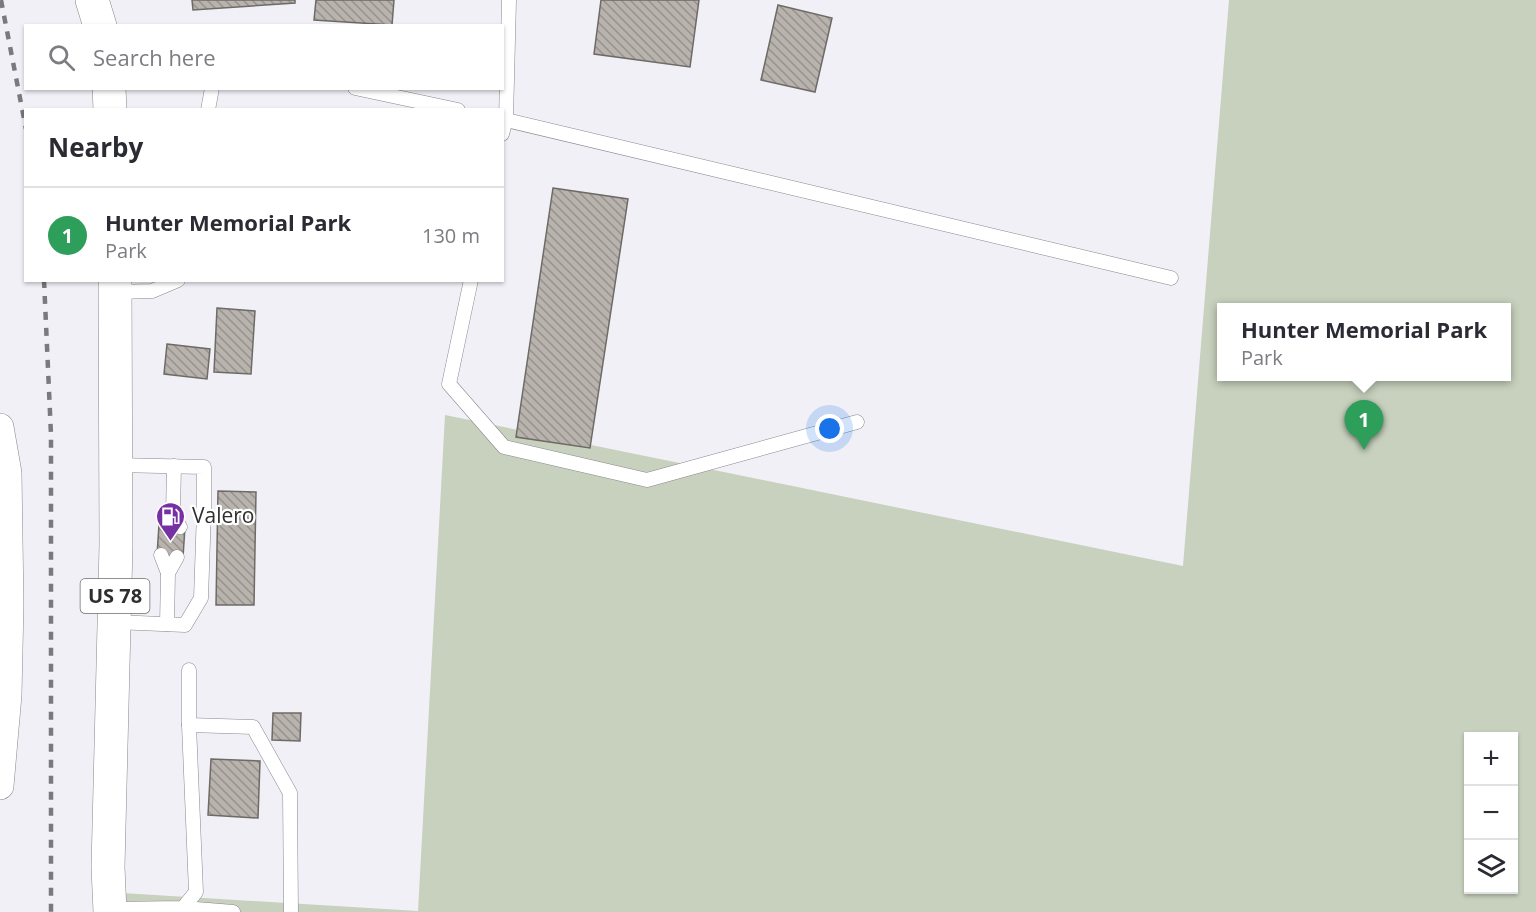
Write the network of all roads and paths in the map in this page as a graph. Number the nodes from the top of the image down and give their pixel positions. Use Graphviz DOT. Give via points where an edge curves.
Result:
graph roads {
  1 [pos="92,0"];
  2 [pos="509,0"];
  3 [pos="99,24"];
  4 [pos="109,90"];
  5 [pos="212,90"];
  6 [pos="364,90"];
  7 [pos="110,108"];
  8 [pos="208,108"];
  9 [pos="449,108"];
  10 [pos="504,119"];
  11 [pos="1171,278"];
  12 [pos="173,282"];
  13 [pos="471,282"];
  14 [pos="115,286"];
  15 [pos="857,422"];
  16 [pos="0,427"];
  17 [pos="116,465"];
  18 [pos="174,466"];
  19 [pos="172,522"];
  20 [pos="161,555"];
  21 [pos="177,557"];
  22 [pos="168,573"];
  23 [pos="114,622"];
  24 [pos="167,624"];
  25 [pos="189,670"];
  26 [pos="189,725"];
  27 [pos="0,786"];
  28 [pos="183,908"];
  29 [pos="110,910"];
  30 [pos="233,912"];
  31 [pos="291,912"];
  1 -- 3 [label="main road"];
  2 -- 10 [label="lane"];
  4 -- 7 [label="main road"];
  5 -- 8 [label="lane"];
  6 -- 9 [label="lane"];
  10 -- 11 [label="lane"];
  12 -- 14 [label="lane" via="152,291"];
  13 -- 15 [label="lane" via="449,384 504,447 647,480"];
  14 -- 17 [label="main road, US 78"];
  16 -- 27 [label="street" via="8,473 10,604"];
  17 -- 18 [label="lane"];
  17 -- 23 [label="main road, US 78"];
  18 -- 19 [label="lane"];
  18 -- 24 [label="lane" via="204,467 201,597 185,625"];
  20 -- 22 [label="lane"];
  21 -- 22 [label="lane"];
  22 -- 24 [label="lane"];
  23 -- 24 [label="lane"];
  23 -- 29 [label="main road, US 78"];
  25 -- 26 [label="lane"];
  26 -- 28 [label="lane" via="196,892"];
  26 -- 31 [label="lane" via="254,728 290,793"];
  28 -- 29 [label="lane"];
  28 -- 30 [label="lane"];
}
